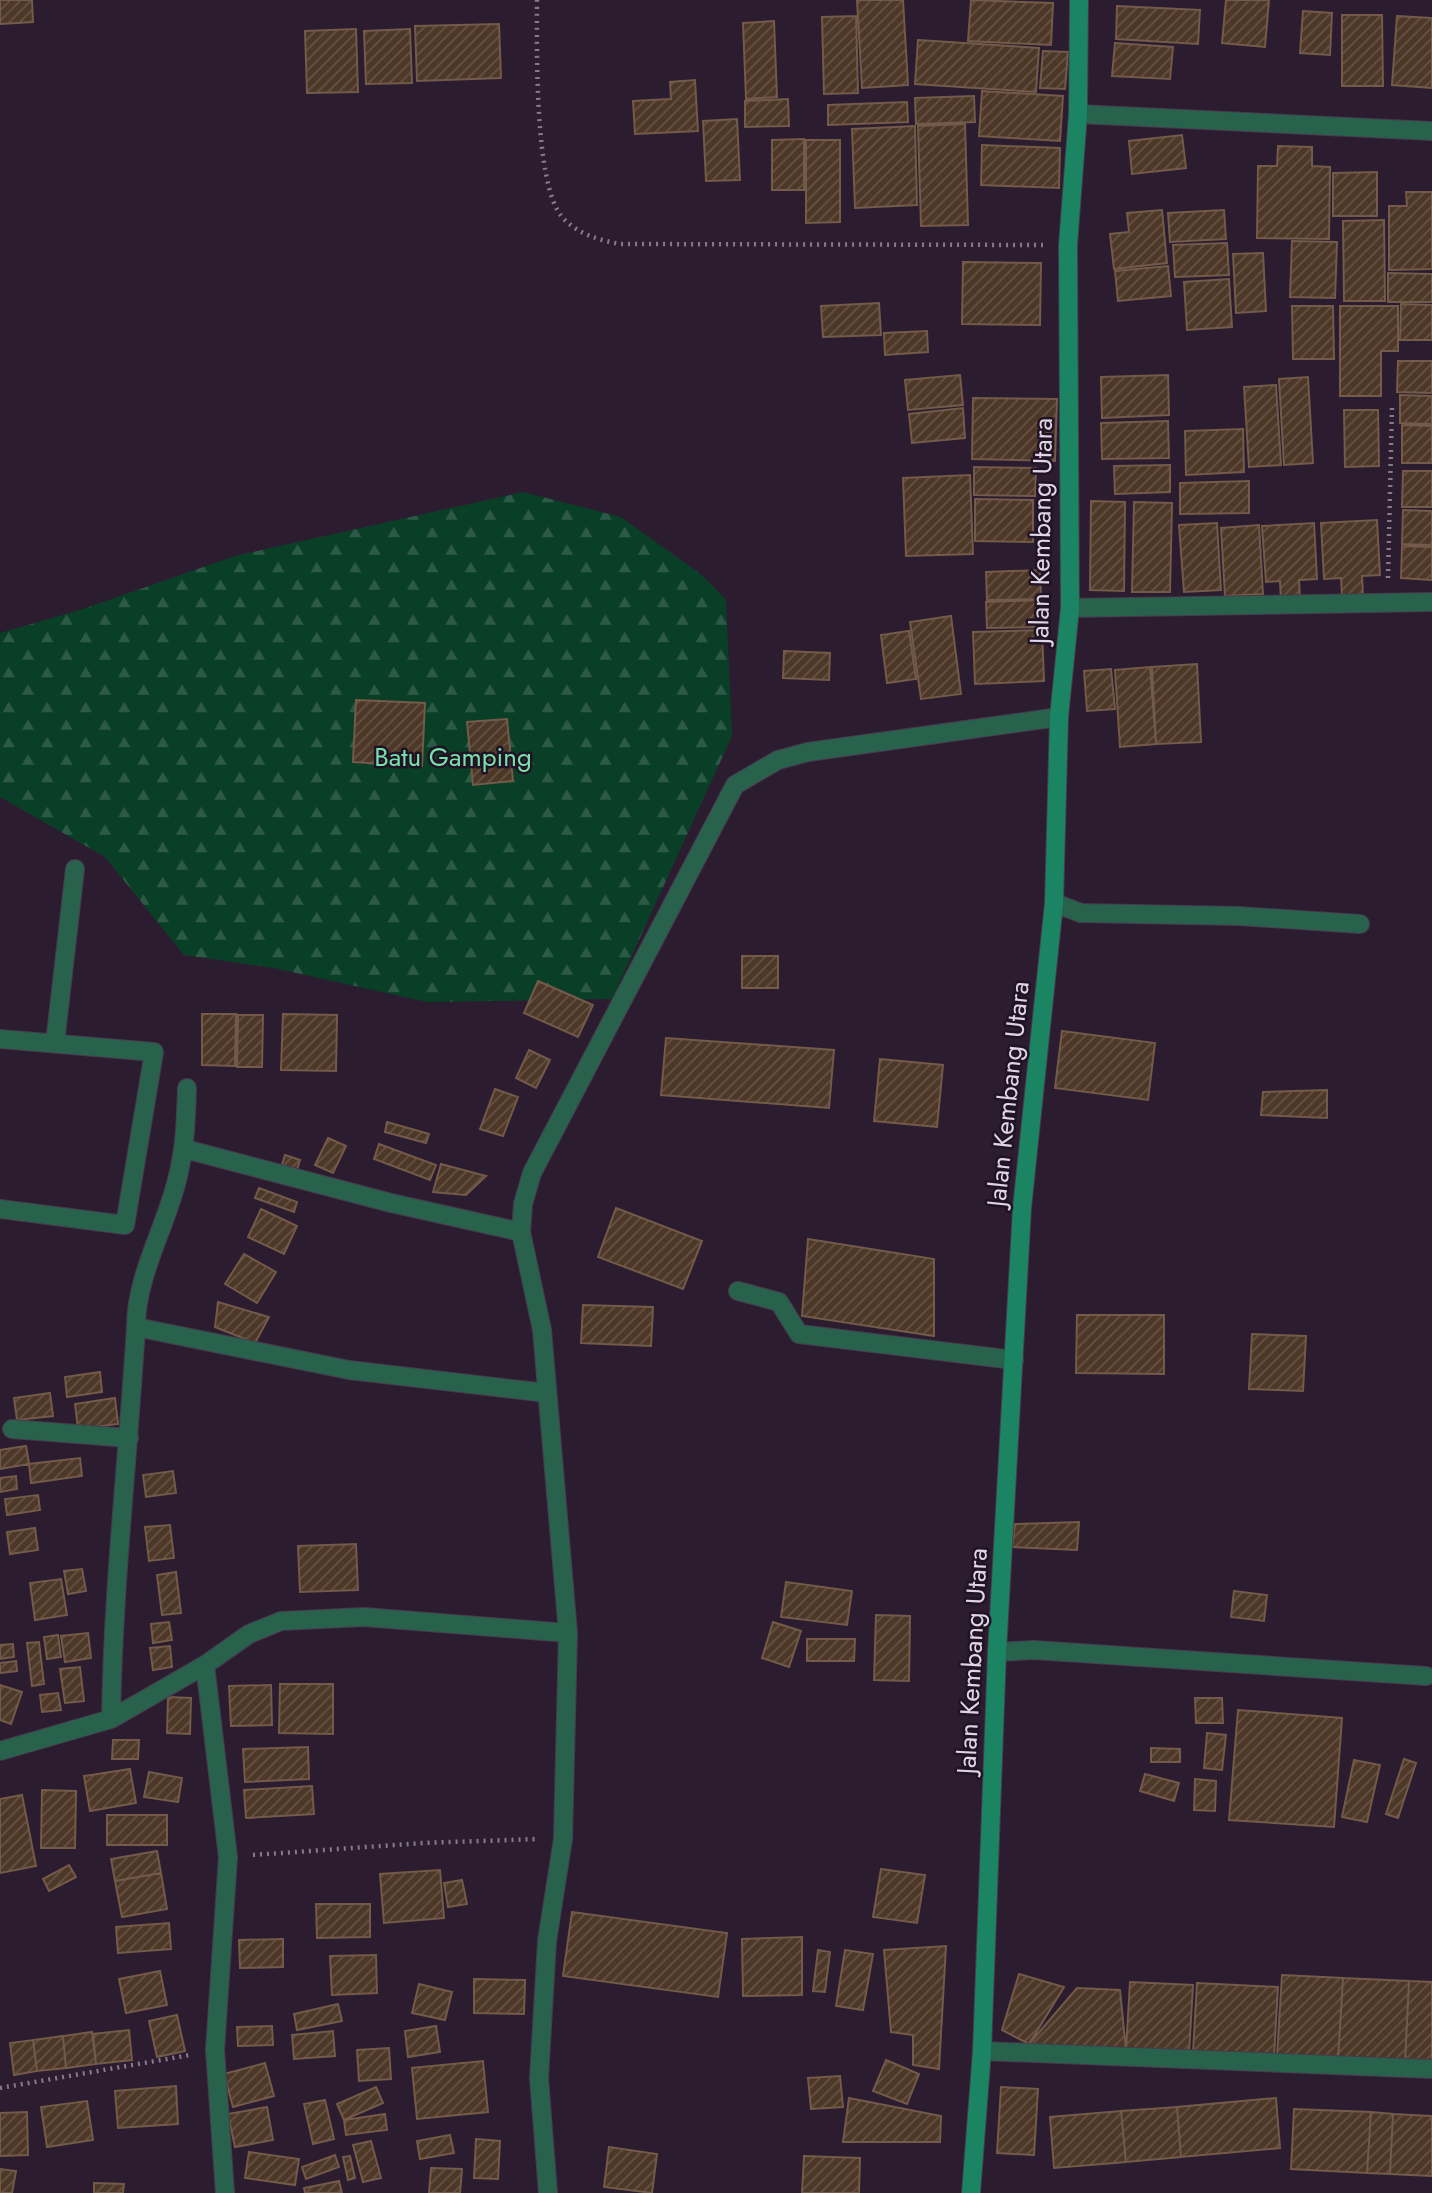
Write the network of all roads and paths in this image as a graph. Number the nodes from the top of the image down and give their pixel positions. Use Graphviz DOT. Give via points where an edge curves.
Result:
graph roads {
  1 [pos="537,0"];
  2 [pos="1079,0"];
  3 [pos="1078,114"];
  4 [pos="1432,131"];
  5 [pos="1068,245"];
  6 [pos="1392,405"];
  7 [pos="1432,602"];
  8 [pos="1387,604"];
  9 [pos="1070,608"];
  10 [pos="1059,717"];
  11 [pos="75,869"];
  12 [pos="1054,903"];
  13 [pos="1360,924"];
  14 [pos="0,1039"];
  15 [pos="55,1043"];
  16 [pos="187,1088"];
  17 [pos="184,1149"];
  18 [pos="0,1209"];
  19 [pos="521,1232"];
  20 [pos="738,1291"];
  21 [pos="136,1327"];
  22 [pos="1014,1360"];
  23 [pos="547,1393"];
  24 [pos="12,1429"];
  25 [pos="129,1438"];
  26 [pos="568,1633"];
  27 [pos="997,1651"];
  28 [pos="205,1665"];
  29 [pos="1426,1676"];
  30 [pos="111,1719"];
  31 [pos="0,1751"];
  32 [pos="563,1839"];
  33 [pos="228,1857"];
  34 [pos="215,2050"];
  35 [pos="982,2051"];
  36 [pos="1432,2069"];
  37 [pos="0,2088"];
  38 [pos="225,2193"];
  39 [pos="548,2193"];
  40 [pos="971,2193"];
  1 -- 5 [label="path" via="537,59 550,193 561,216 599,240 634,245"];
  2 -- 3 [label="street, Jalan Kembang Utara"];
  3 -- 4 [label="street"];
  3 -- 5 [label="street, Jalan Kembang Utara"];
  5 -- 9 [label="street, Jalan Kembang Utara"];
  6 -- 8 [label="path"];
  7 -- 8 [label="street"];
  8 -- 9 [label="street"];
  9 -- 10 [label="street, Jalan Kembang Utara"];
  10 -- 12 [label="street, Jalan Kembang Utara"];
  10 -- 19 [label="street" via="808,752 754,771 735,785 532,1173"];
  11 -- 15 [label="street"];
  12 -- 13 [label="street" via="1081,913"];
  12 -- 22 [label="street, Jalan Kembang Utara" via="1022,1208"];
  14 -- 15 [label="street"];
  15 -- 18 [label="street" via="154,1052 125,1225"];
  16 -- 17 [label="street"];
  17 -- 19 [label="street"];
  17 -- 21 [label="street" via="136,1301"];
  19 -- 23 [label="street" via="542,1330"];
  20 -- 22 [label="street" via="779,1302 799,1334"];
  21 -- 23 [label="street" via="348,1370"];
  21 -- 25 [label="street"];
  22 -- 27 [label="street, Jalan Kembang Utara"];
  23 -- 26 [label="street"];
  24 -- 25 [label="street"];
  25 -- 30 [label="street" via="112,1623"];
  26 -- 28 [label="street" via="316,1618 268,1624"];
  26 -- 32 [label="street"];
  27 -- 29 [label="street"];
  27 -- 35 [label="street, Jalan Kembang Utara"];
  28 -- 30 [label="street"];
  28 -- 33 [label="street"];
  30 -- 31 [label="street"];
  32 -- 33 [label="path" via="423,1843"];
  32 -- 39 [label="street" via="547,1941 539,2078"];
  33 -- 34 [label="street"];
  34 -- 37 [label="path"];
  34 -- 38 [label="street"];
  35 -- 36 [label="street"];
  35 -- 40 [label="street, Jalan Kembang Utara"];
}
